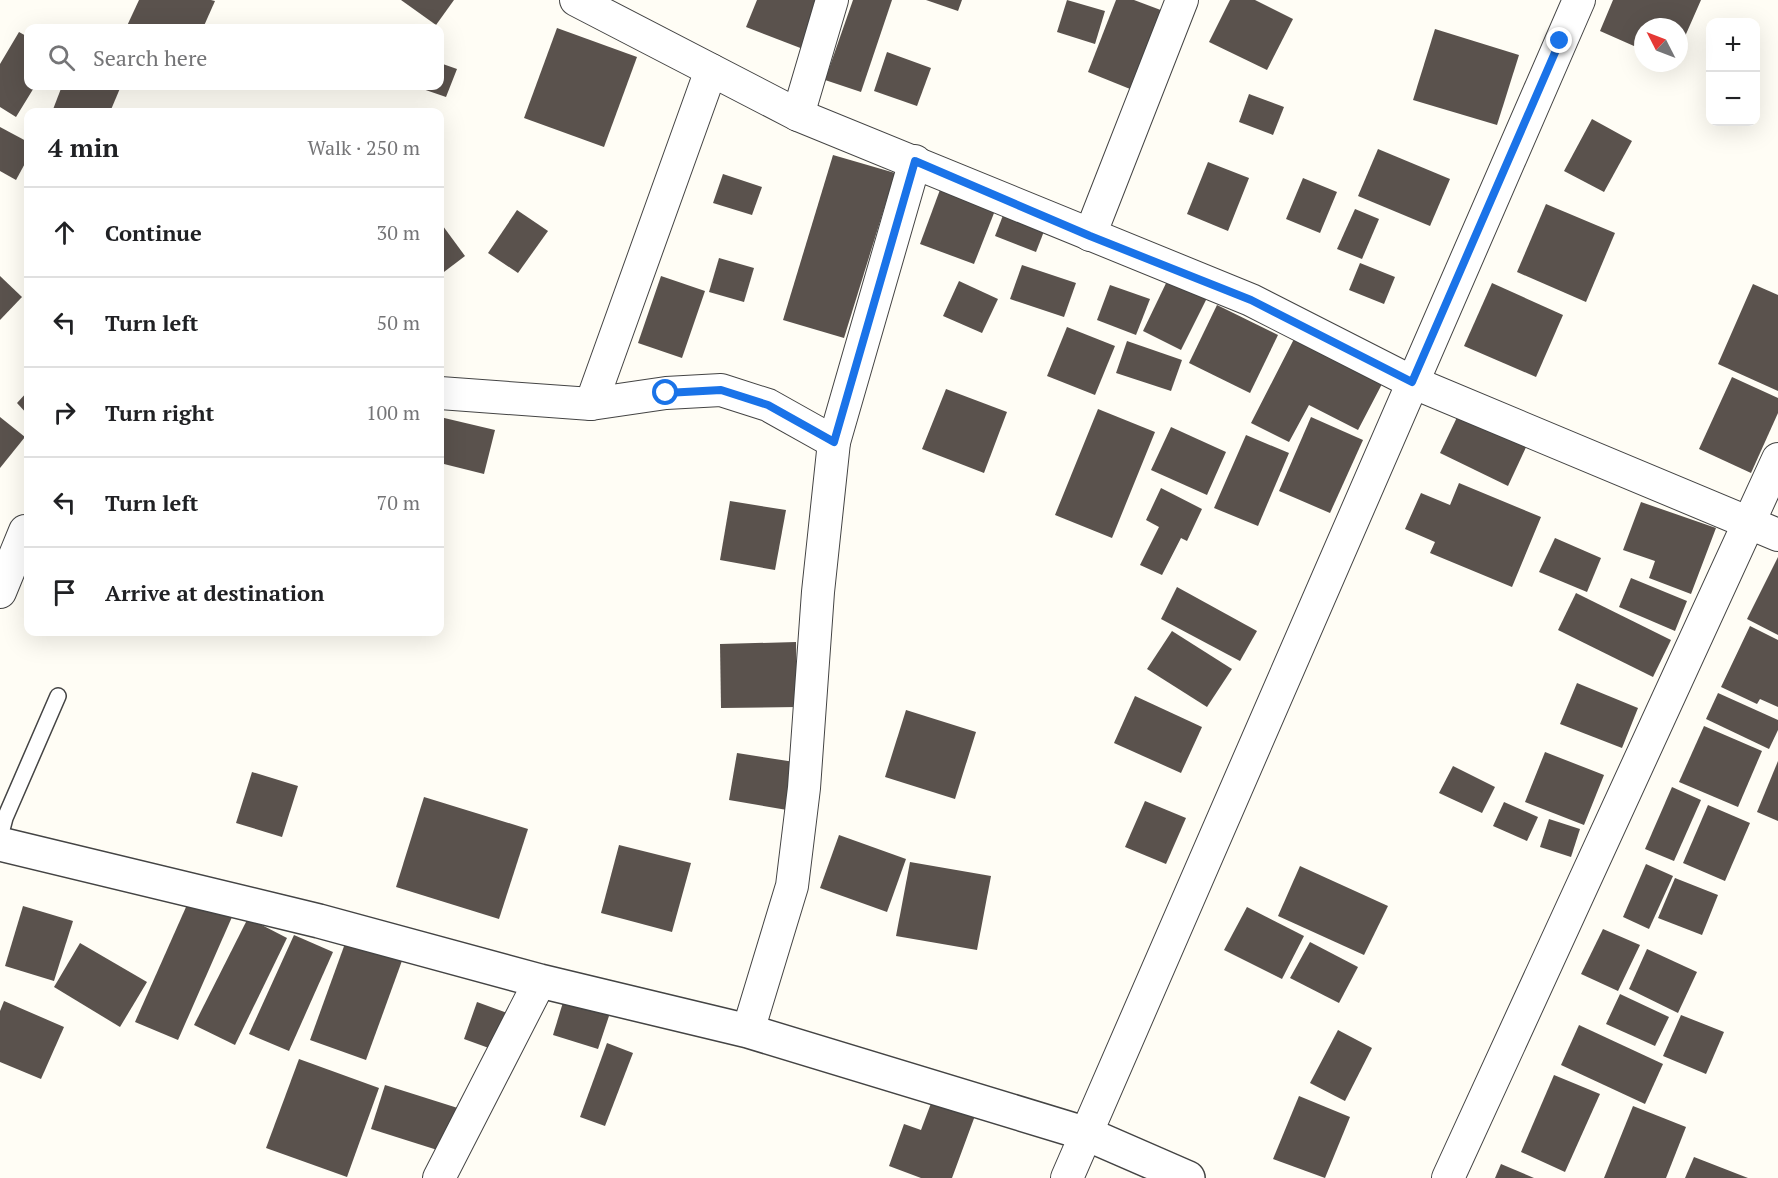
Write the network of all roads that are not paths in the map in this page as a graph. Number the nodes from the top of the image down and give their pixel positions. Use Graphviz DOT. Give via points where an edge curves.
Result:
graph roads {
  1 [pos="576,0"];
  2 [pos="832,0"];
  3 [pos="1182,0"];
  4 [pos="1579,0"];
  5 [pos="711,70"];
  6 [pos="798,115"];
  7 [pos="915,161"];
  8 [pos="1090,236"];
  9 [pos="1412,382"];
  10 [pos="444,393"];
  11 [pos="591,404"];
  12 [pos="834,442"];
  13 [pos="1778,459"];
  14 [pos="1764,529"];
  15 [pos="24,533"];
  16 [pos="0,592"];
  17 [pos="58,696"];
  18 [pos="0,837"];
  19 [pos="0,844"];
  20 [pos="540,981"];
  21 [pos="748,1031"];
  22 [pos="1087,1134"];
  23 [pos="1170,1174"];
  24 [pos="439,1178"];
  25 [pos="1067,1178"];
  26 [pos="1449,1178"];
  1 -- 5 [label="street"];
  2 -- 6 [label="street"];
  3 -- 8 [label="street"];
  4 -- 9 [label="street"];
  5 -- 6 [label="street"];
  5 -- 11 [label="street"];
  6 -- 7 [label="street"];
  7 -- 8 [label="street"];
  7 -- 12 [label="street"];
  8 -- 9 [label="street" via="1251,300"];
  9 -- 14 [label="street"];
  9 -- 22 [label="street"];
  10 -- 11 [label="street"];
  11 -- 12 [label="street" via="721,390 768,405"];
  12 -- 21 [label="street" via="792,886"];
  13 -- 14 [label="street"];
  14 -- 26 [label="street"];
  15 -- 16 [label="street"];
  17 -- 18 [label="lane"];
  19 -- 20 [label="street" via="319,921"];
  20 -- 21 [label="street"];
  20 -- 24 [label="street"];
  21 -- 22 [label="street"];
  22 -- 23 [label="street"];
  22 -- 25 [label="street"];
}
